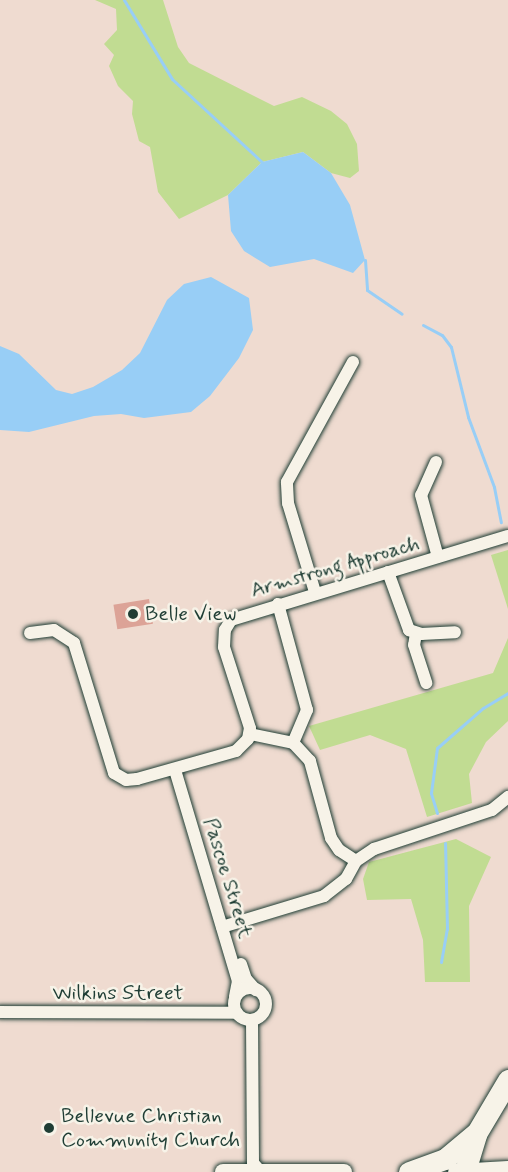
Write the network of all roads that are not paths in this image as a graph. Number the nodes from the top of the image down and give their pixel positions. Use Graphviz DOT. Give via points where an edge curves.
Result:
graph roads {
  1 [pos="353,362"];
  2 [pos="436,462"];
  3 [pos="508,536"];
  4 [pos="438,557"];
  5 [pos="388,572"];
  6 [pos="315,592"];
  7 [pos="278,604"];
  8 [pos="455,632"];
  9 [pos="30,633"];
  10 [pos="416,633"];
  11 [pos="426,683"];
  12 [pos="250,734"];
  13 [pos="293,743"];
  14 [pos="178,769"];
  15 [pos="508,797"];
  16 [pos="356,861"];
  17 [pos="226,926"];
  18 [pos="256,990"];
  19 [pos="236,997"];
  20 [pos="0,1012"];
  21 [pos="245,1017"];
  22 [pos="508,1080"];
  23 [pos="476,1134"];
  24 [pos="508,1169"];
  25 [pos="252,1171"];
  26 [pos="223,1172"];
  27 [pos="344,1172"];
  28 [pos="409,1172"];
  29 [pos="462,1172"];
  1 -- 6 [label="street" via="287,483 288,503"];
  2 -- 4 [label="street" via="421,495"];
  3 -- 4 [label="street, Armstrong Approach"];
  4 -- 5 [label="street, Armstrong Approach"];
  5 -- 6 [label="street, Armstrong Approach"];
  5 -- 10 [label="street" via="402,618"];
  6 -- 7 [label="street, Armstrong Approach"];
  7 -- 12 [label="street, Armstrong Approach" via="231,620 225,630 224,647"];
  7 -- 13 [label="street" via="307,710"];
  8 -- 10 [label="street"];
  9 -- 14 [label="street" via="54,630 74,643 114,773 126,780"];
  10 -- 11 [label="street" via="414,645"];
  12 -- 13 [label="street"];
  12 -- 14 [label="street" via="236,752"];
  13 -- 16 [label="street" via="310,761 331,838 339,850"];
  14 -- 17 [label="street, Pascoe Street"];
  15 -- 16 [label="street" via="482,814 374,849"];
  16 -- 17 [label="street" via="346,879 324,896"];
  17 -- 18 [label="street, Pascoe Street" via="246,979"];
  17 -- 19 [label="street, Pascoe Street" via="238,981"];
  18 -- 19 [label="street" via="243,990"];
  18 -- 21 [label="street" via="266,1005 262,1014"];
  19 -- 21 [label="street"];
  20 -- 21 [label="street, Wilkins Street"];
  21 -- 25 [label="street"];
  22 -- 23 [label="highway"];
  23 -- 28 [label="highway" via="445,1159"];
  23 -- 29 [label="highway"];
  24 -- 29 [label="main road"];
  25 -- 26 [label="main road"];
  25 -- 27 [label="main road"];
}
